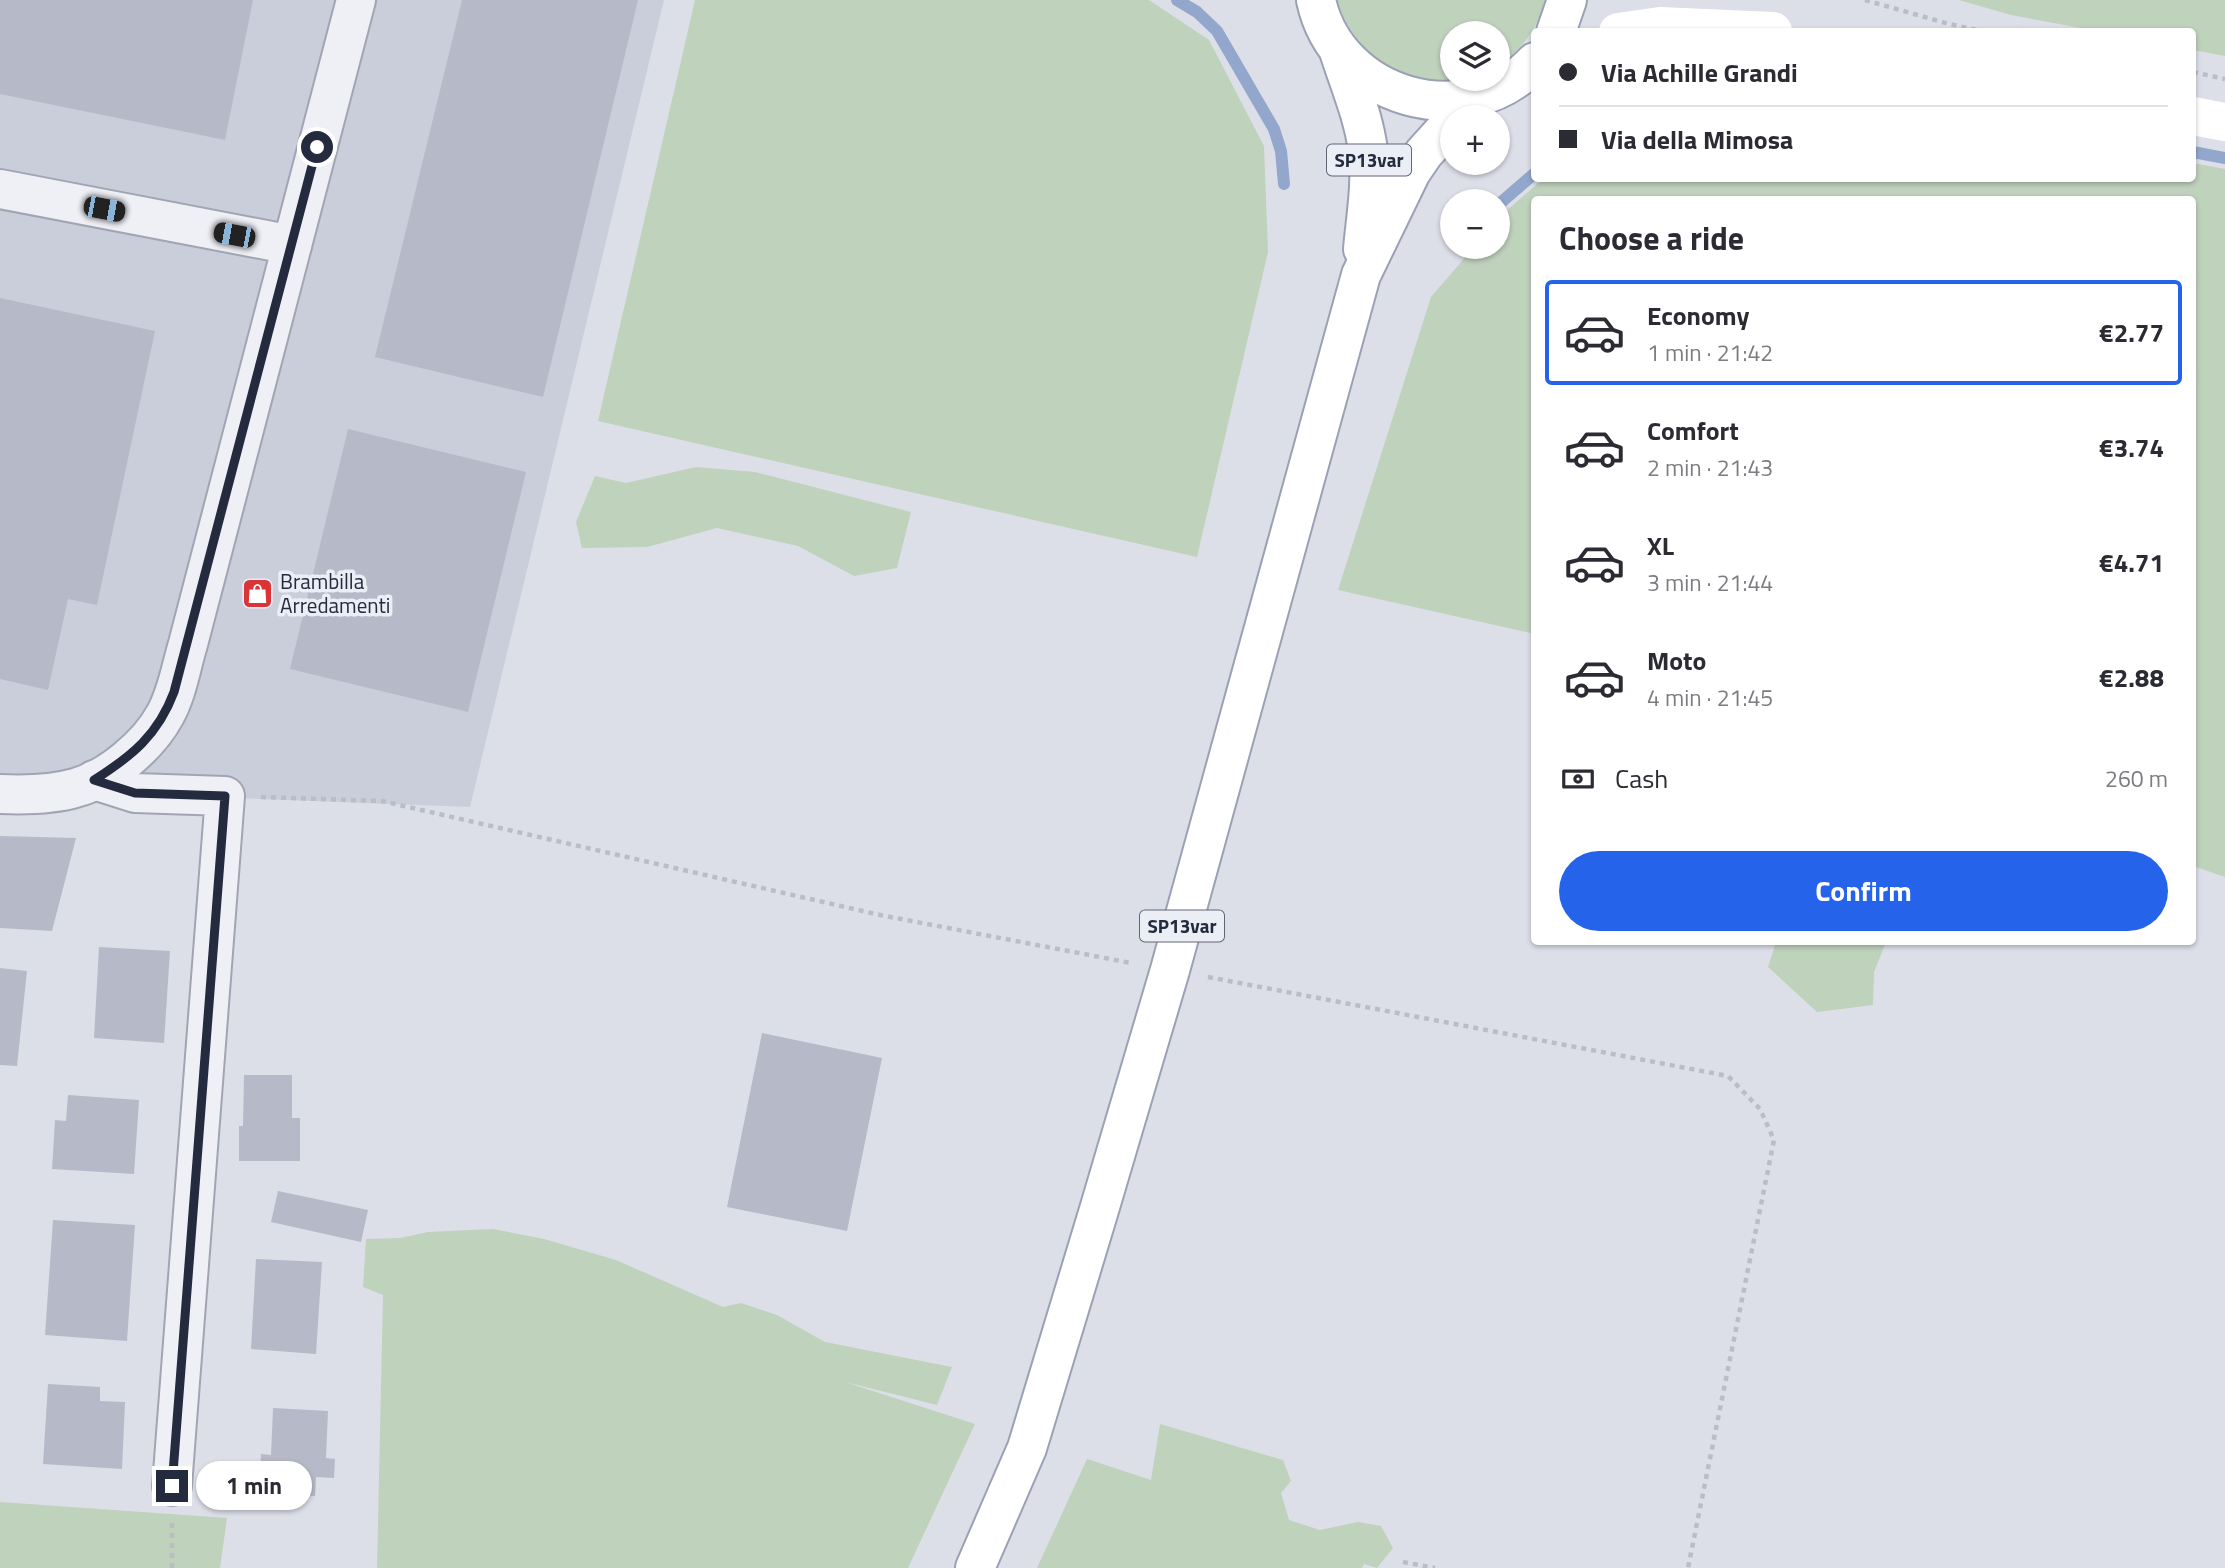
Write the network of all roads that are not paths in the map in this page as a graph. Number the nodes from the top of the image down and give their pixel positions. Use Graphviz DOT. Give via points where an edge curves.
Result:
graph roads {
  1 [pos="356,0"];
  2 [pos="1567,0"];
  3 [pos="1681,0"];
  4 [pos="1315,1"];
  5 [pos="1557,28"];
  6 [pos="1646,28"];
  7 [pos="1705,28"];
  8 [pos="1764,28"];
  9 [pos="1339,50"];
  10 [pos="1530,68"];
  11 [pos="1444,105"];
  12 [pos="1472,105"];
  13 [pos="2196,117"];
  14 [pos="2225,122"];
  15 [pos="1440,135"];
  16 [pos="0,189"];
  17 [pos="292,245"];
  18 [pos="1361,275"];
  19 [pos="94,780"];
  20 [pos="0,794"];
  21 [pos="172,1486"];
  22 [pos="975,1568"];
  1 -- 17 [label="street"];
  2 -- 5 [label="main road"];
  3 -- 8 [label="main road"];
  4 -- 9 [label="main road, SP13var"];
  6 -- 7 [label="main road"];
  9 -- 11 [label="main road, SP13var" via="1368,78 1404,96"];
  9 -- 18 [label="main road, SP13var" via="1368,149"];
  10 -- 12 [label="main road, SP13var"];
  13 -- 14 [label="main road"];
  15 -- 18 [label="main road, SP13var" via="1411,172"];
  16 -- 17 [label="street"];
  17 -- 19 [label="street" via="174,692 147,740"];
  18 -- 22 [label="main road, SP13var" via="1170,970 1099,1210 1027,1448"];
  19 -- 20 [label="street" via="56,792"];
  19 -- 21 [label="street" via="135,793 225,796"];
}
